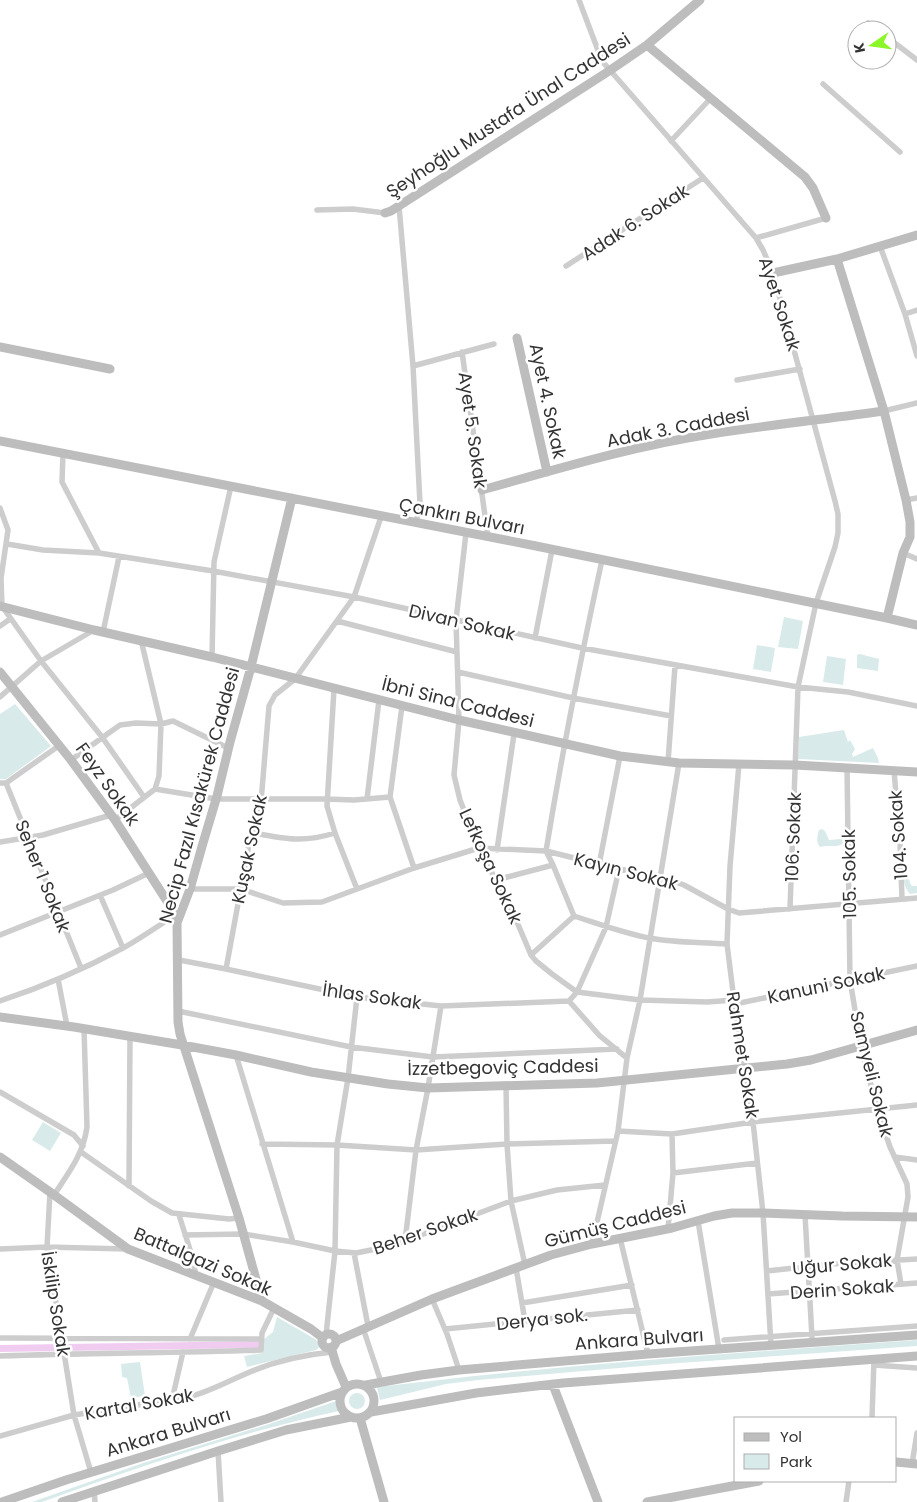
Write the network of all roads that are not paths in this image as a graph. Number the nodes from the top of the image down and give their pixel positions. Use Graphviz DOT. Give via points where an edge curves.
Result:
graph roads {
  1 [pos="579,0"];
  2 [pos="700,0"];
  3 [pos="647,44"];
  4 [pos="897,45"];
  5 [pos="917,60"];
  6 [pos="609,71"];
  7 [pos="822,84"];
  8 [pos="711,98"];
  9 [pos="671,141"];
  10 [pos="900,152"];
  11 [pos="703,178"];
  12 [pos="399,206"];
  13 [pos="317,210"];
  14 [pos="385,212"];
  15 [pos="826,218"];
  16 [pos="917,235"];
  17 [pos="756,238"];
  18 [pos="880,246"];
  19 [pos="836,259"];
  20 [pos="566,266"];
  21 [pos="774,274"];
  22 [pos="917,310"];
  23 [pos="905,314"];
  24 [pos="517,338"];
  25 [pos="494,344"];
  26 [pos="0,347"];
  27 [pos="462,352"];
  28 [pos="917,356"];
  29 [pos="413,366"];
  30 [pos="110,369"];
  31 [pos="800,369"];
  32 [pos="737,380"];
  33 [pos="917,403"];
  34 [pos="884,411"];
  35 [pos="814,421"];
  36 [pos="0,441"];
  37 [pos="63,454"];
  38 [pos="546,472"];
  39 [pos="231,486"];
  40 [pos="482,490"];
  41 [pos="292,498"];
  42 [pos="917,498"];
  43 [pos="906,500"];
  44 [pos="0,508"];
  45 [pos="381,517"];
  46 [pos="416,523"];
  47 [pos="466,533"];
  48 [pos="488,537"];
  49 [pos="7,544"];
  50 [pos="552,550"];
  51 [pos="98,554"];
  52 [pos="903,554"];
  53 [pos="119,557"];
  54 [pos="917,559"];
  55 [pos="602,560"];
  56 [pos="213,572"];
  57 [pos="272,583"];
  58 [pos="354,598"];
  59 [pos="816,603"];
  60 [pos="1,606"];
  61 [pos="887,618"];
  62 [pos="10,619"];
  63 [pos="337,620"];
  64 [pos="456,620"];
  65 [pos="917,625"];
  66 [pos="0,626"];
  67 [pos="99,631"];
  68 [pos="535,638"];
  69 [pos="141,640"];
  70 [pos="582,648"];
  71 [pos="457,652"];
  72 [pos="212,657"];
  73 [pos="41,661"];
  74 [pos="675,666"];
  75 [pos="251,667"];
  76 [pos="0,672"];
  77 [pos="458,672"];
  78 [pos="295,679"];
  79 [pos="11,686"];
  80 [pos="798,687"];
  81 [pos="334,689"];
  82 [pos="0,697"];
  83 [pos="573,698"];
  84 [pos="379,700"];
  85 [pos="402,706"];
  86 [pos="917,706"];
  87 [pos="671,716"];
  88 [pos="459,720"];
  89 [pos="161,724"];
  90 [pos="514,734"];
  91 [pos="102,737"];
  92 [pos="564,744"];
  93 [pos="60,745"];
  94 [pos="228,748"];
  95 [pos="620,756"];
  96 [pos="71,760"];
  97 [pos="668,762"];
  98 [pos="679,763"];
  99 [pos="739,764"];
  100 [pos="795,765"];
  101 [pos="847,768"];
  102 [pos="894,770"];
  103 [pos="917,772"];
  104 [pos="3,783"];
  105 [pos="154,789"];
  106 [pos="144,797"];
  107 [pos="390,797"];
  108 [pos="216,799"];
  109 [pos="261,799"];
  110 [pos="326,799"];
  111 [pos="367,799"];
  112 [pos="113,818"];
  113 [pos="254,833"];
  114 [pos="335,833"];
  115 [pos="28,838"];
  116 [pos="0,842"];
  117 [pos="479,848"];
  118 [pos="497,850"];
  119 [pos="546,851"];
  120 [pos="554,865"];
  121 [pos="599,865"];
  122 [pos="414,868"];
  123 [pos="619,870"];
  124 [pos="149,873"];
  125 [pos="659,876"];
  126 [pos="496,880"];
  127 [pos="190,889"];
  128 [pos="241,889"];
  129 [pos="358,889"];
  130 [pos="100,895"];
  131 [pos="917,898"];
  132 [pos="902,899"];
  133 [pos="849,904"];
  134 [pos="728,909"];
  135 [pos="790,909"];
  136 [pos="59,912"];
  137 [pos="574,916"];
  138 [pos="176,919"];
  139 [pos="606,927"];
  140 [pos="0,935"];
  141 [pos="649,938"];
  142 [pos="727,944"];
  143 [pos="122,948"];
  144 [pos="531,955"];
  145 [pos="178,960"];
  146 [pos="917,966"];
  147 [pos="81,968"];
  148 [pos="226,969"];
  149 [pos="58,979"];
  150 [pos="850,980"];
  151 [pos="577,992"];
  152 [pos="358,997"];
  153 [pos="640,1000"];
  154 [pos="0,1001"];
  155 [pos="569,1001"];
  156 [pos="735,1002"];
  157 [pos="441,1006"];
  158 [pos="178,1011"];
  159 [pos="0,1017"];
  160 [pos="67,1026"];
  161 [pos="84,1029"];
  162 [pos="917,1030"];
  163 [pos="130,1036"];
  164 [pos="182,1044"];
  165 [pos="861,1046"];
  166 [pos="351,1047"];
  167 [pos="616,1049"];
  168 [pos="236,1055"];
  169 [pos="433,1057"];
  170 [pos="627,1058"];
  171 [pos="745,1068"];
  172 [pos="348,1078"];
  173 [pos="625,1081"];
  174 [pos="506,1085"];
  175 [pos="428,1088"];
  176 [pos="0,1092"];
  177 [pos="917,1105"];
  178 [pos="876,1109"];
  179 [pos="753,1122"];
  180 [pos="618,1132"];
  181 [pos="672,1134"];
  182 [pos="616,1140"];
  183 [pos="262,1144"];
  184 [pos="507,1144"];
  185 [pos="337,1145"];
  186 [pos="82,1149"];
  187 [pos="416,1150"];
  188 [pos="0,1157"];
  189 [pos="895,1157"];
  190 [pos="917,1160"];
  191 [pos="757,1163"];
  192 [pos="673,1173"];
  193 [pos="605,1185"];
  194 [pos="129,1186"];
  195 [pos="52,1193"];
  196 [pos="511,1201"];
  197 [pos="763,1213"];
  198 [pos="179,1215"];
  199 [pos="805,1215"];
  200 [pos="904,1217"];
  201 [pos="917,1217"];
  202 [pos="239,1218"];
  203 [pos="698,1221"];
  204 [pos="668,1229"];
  205 [pos="243,1234"];
  206 [pos="186,1236"];
  207 [pos="620,1238"];
  208 [pos="405,1241"];
  209 [pos="293,1242"];
  210 [pos="592,1244"];
  211 [pos="47,1247"];
  212 [pos="128,1249"];
  213 [pos="0,1250"];
  214 [pos="335,1251"];
  215 [pos="354,1253"];
  216 [pos="917,1259"];
  217 [pos="897,1260"];
  218 [pos="520,1266"];
  219 [pos="808,1266"];
  220 [pos="767,1271"];
  221 [pos="196,1275"];
  222 [pos="214,1282"];
  223 [pos="901,1284"];
  224 [pos="917,1284"];
  225 [pos="632,1285"];
  226 [pos="810,1291"];
  227 [pos="768,1294"];
  228 [pos="432,1299"];
  229 [pos="262,1302"];
  230 [pos="522,1303"];
  231 [pos="274,1308"];
  232 [pos="638,1310"];
  233 [pos="525,1320"];
  234 [pos="917,1326"];
  235 [pos="366,1327"];
  236 [pos="445,1329"];
  237 [pos="917,1335"];
  238 [pos="325,1336"];
  239 [pos="0,1338"];
  240 [pos="812,1338"];
  241 [pos="190,1339"];
  242 [pos="61,1340"];
  243 [pos="261,1340"];
  244 [pos="724,1340"];
  245 [pos="770,1340"];
  246 [pos="333,1347"];
  247 [pos="719,1349"];
  248 [pos="183,1352"];
  249 [pos="63,1353"];
  250 [pos="648,1354"];
  251 [pos="0,1356"];
  252 [pos="917,1356"];
  253 [pos="874,1362"];
  254 [pos="917,1368"];
  255 [pos="459,1370"];
  256 [pos="381,1382"];
  257 [pos="366,1385"];
  258 [pos="553,1385"];
  259 [pos="344,1389"];
  260 [pos="172,1400"];
  261 [pos="371,1412"];
  262 [pos="74,1415"];
  263 [pos="355,1417"];
  264 [pos="872,1417"];
  265 [pos="917,1433"];
  266 [pos="2,1434"];
  267 [pos="218,1450"];
  268 [pos="897,1462"];
  269 [pos="914,1464"];
  270 [pos="90,1469"];
  271 [pos="754,1482"];
  272 [pos="848,1482"];
  273 [pos="94,1491"];
  274 [pos="675,1499"];
  275 [pos="2,1502"];
  276 [pos="62,1502"];
  277 [pos="95,1502"];
  278 [pos="222,1502"];
  279 [pos="383,1502"];
  280 [pos="598,1502"];
  281 [pos="647,1502"];
  282 [pos="846,1502"];
  1 -- 6 [label="street, Ayet Sokak" via="602,61"];
  2 -- 3 [label="street, Şeyhoğlu Mustafa Ünal Caddesi"];
  3 -- 6 [label="street, Şeyhoğlu Mustafa Ünal Caddesi"];
  3 -- 8 [label="street"];
  4 -- 5 [label="street"];
  6 -- 9 [label="street, Ayet Sokak"];
  6 -- 12 [label="street, Şeyhoğlu Mustafa Ünal Caddesi"];
  7 -- 10 [label="street"];
  8 -- 9 [label="street"];
  8 -- 15 [label="street" via="805,177"];
  9 -- 11 [label="street, Ayet Sokak"];
  11 -- 17 [label="street, Ayet Sokak"];
  11 -- 20 [label="street, Adak 6. Sokak"];
  12 -- 14 [label="street, Şeyhoğlu Mustafa Ünal Caddesi"];
  12 -- 29 [label="street"];
  13 -- 14 [label="street, Şeyhoğlu Mustafa Ünal Caddesi"];
  15 -- 17 [label="street"];
  16 -- 18 [label="street"];
  17 -- 21 [label="street, Ayet Sokak"];
  18 -- 19 [label="street"];
  18 -- 23 [label="street"];
  19 -- 21 [label="street"];
  19 -- 34 [label="street"];
  21 -- 31 [label="street, Ayet Sokak"];
  22 -- 23 [label="street"];
  23 -- 28 [label="street"];
  24 -- 38 [label="street, Ayet 4. Sokak"];
  25 -- 27 [label="street"];
  26 -- 30 [label="street"];
  27 -- 29 [label="street"];
  27 -- 40 [label="street, Ayet 5. Sokak"];
  29 -- 46 [label="street" via="420,504"];
  31 -- 32 [label="street"];
  31 -- 35 [label="street, Ayet Sokak"];
  33 -- 34 [label="street"];
  34 -- 35 [label="street, Adak 3. Caddesi"];
  34 -- 43 [label="street"];
  35 -- 38 [label="street, Adak 3. Caddesi" via="710,434 636,448"];
  35 -- 59 [label="street, Ayet Sokak" via="836,501 839,524 835,547"];
  36 -- 37 [label="street, Çankırı Bulvarı"];
  37 -- 39 [label="street, Çankırı Bulvarı"];
  37 -- 51 [label="street" via="62,482"];
  38 -- 40 [label="street, Adak 3. Caddesi"];
  39 -- 41 [label="street, Çankırı Bulvarı"];
  39 -- 56 [label="street"];
  40 -- 48 [label="street, Ayet 5. Sokak"];
  41 -- 45 [label="street, Çankırı Bulvarı"];
  41 -- 57 [label="street, Necip Fazıl Kısakürek Caddesi"];
  42 -- 43 [label="street"];
  43 -- 52 [label="street" via="910,538"];
  44 -- 49 [label="street" via="8,527"];
  45 -- 46 [label="street, Çankırı Bulvarı"];
  45 -- 58 [label="street, Kuşak Sokak"];
  46 -- 47 [label="street, Çankırı Bulvarı"];
  47 -- 48 [label="street, Çankırı Bulvarı"];
  47 -- 64 [label="street, Lefkoşa Sokak"];
  48 -- 50 [label="street, Çankırı Bulvarı"];
  49 -- 51 [label="street, Divan Sokak"];
  49 -- 60 [label="street" via="1,578"];
  50 -- 55 [label="street, Çankırı Bulvarı"];
  50 -- 68 [label="street"];
  51 -- 53 [label="street, Divan Sokak"];
  52 -- 54 [label="street"];
  52 -- 61 [label="street"];
  53 -- 56 [label="street, Divan Sokak"];
  53 -- 67 [label="street"];
  55 -- 59 [label="street, Çankırı Bulvarı"];
  55 -- 70 [label="street"];
  56 -- 57 [label="street, Divan Sokak"];
  56 -- 72 [label="street"];
  57 -- 58 [label="street, Divan Sokak"];
  57 -- 75 [label="street, Necip Fazıl Kısakürek Caddesi"];
  58 -- 63 [label="street, Kuşak Sokak"];
  58 -- 64 [label="street, Divan Sokak"];
  59 -- 61 [label="street, Çankırı Bulvarı"];
  59 -- 80 [label="street, Ayet Sokak"];
  60 -- 62 [label="street"];
  60 -- 67 [label="street, İbni Sina Caddesi"];
  61 -- 65 [label="street, Çankırı Bulvarı"];
  62 -- 66 [label="street"];
  62 -- 73 [label="street"];
  63 -- 71 [label="street"];
  63 -- 78 [label="street, Kuşak Sokak"];
  64 -- 68 [label="street, Divan Sokak"];
  64 -- 71 [label="street, Lefkoşa Sokak"];
  67 -- 69 [label="street, İbni Sina Caddesi"];
  67 -- 73 [label="street"];
  68 -- 70 [label="street, Divan Sokak"];
  69 -- 72 [label="street, İbni Sina Caddesi"];
  69 -- 89 [label="street"];
  70 -- 74 [label="street, Divan Sokak"];
  70 -- 83 [label="street"];
  71 -- 77 [label="street, Lefkoşa Sokak"];
  72 -- 75 [label="street, İbni Sina Caddesi"];
  73 -- 79 [label="street"];
  73 -- 91 [label="street"];
  74 -- 80 [label="street, Divan Sokak"];
  74 -- 87 [label="street"];
  75 -- 78 [label="street, İbni Sina Caddesi"];
  75 -- 94 [label="street, Necip Fazıl Kısakürek Caddesi"];
  76 -- 79 [label="street, Feyz Sokak"];
  77 -- 83 [label="street"];
  77 -- 88 [label="street, Lefkoşa Sokak"];
  78 -- 81 [label="street, İbni Sina Caddesi"];
  78 -- 109 [label="street, Kuşak Sokak" via="275,695 269,706"];
  79 -- 82 [label="street"];
  79 -- 93 [label="street, Feyz Sokak"];
  80 -- 86 [label="street, Divan Sokak" via="848,692"];
  80 -- 100 [label="street, 106. Sokak"];
  81 -- 84 [label="street, İbni Sina Caddesi"];
  81 -- 110 [label="street"];
  83 -- 87 [label="street"];
  83 -- 92 [label="street"];
  84 -- 85 [label="street, İbni Sina Caddesi"];
  84 -- 111 [label="street"];
  85 -- 88 [label="street, İbni Sina Caddesi"];
  85 -- 107 [label="street"];
  87 -- 97 [label="street"];
  88 -- 90 [label="street, İbni Sina Caddesi"];
  88 -- 117 [label="street, Lefkoşa Sokak" via="454,776"];
  89 -- 91 [label="street" via="120,725"];
  89 -- 94 [label="street" via="173,721"];
  89 -- 105 [label="street" via="159,776"];
  90 -- 92 [label="street, İbni Sina Caddesi"];
  90 -- 118 [label="street"];
  91 -- 96 [label="street"];
  91 -- 106 [label="street"];
  92 -- 95 [label="street, İbni Sina Caddesi"];
  92 -- 119 [label="street"];
  93 -- 96 [label="street, Feyz Sokak"];
  93 -- 104 [label="street"];
  94 -- 108 [label="street, Necip Fazıl Kısakürek Caddesi"];
  95 -- 97 [label="street, İbni Sina Caddesi"];
  95 -- 121 [label="street"];
  96 -- 112 [label="street, Feyz Sokak"];
  97 -- 98 [label="street, İbni Sina Caddesi"];
  98 -- 99 [label="street, İbni Sina Caddesi"];
  98 -- 125 [label="street"];
  99 -- 100 [label="street, İbni Sina Caddesi"];
  99 -- 134 [label="street, Rahmet Sokak"];
  100 -- 101 [label="street, İbni Sina Caddesi"];
  100 -- 135 [label="street, 106. Sokak"];
  101 -- 102 [label="street, İbni Sina Caddesi"];
  101 -- 133 [label="street, 105. Sokak"];
  102 -- 103 [label="street, İbni Sina Caddesi"];
  102 -- 132 [label="street, 104. Sokak"];
  104 -- 115 [label="street, Seher 1 Sokak"];
  105 -- 106 [label="street"];
  105 -- 108 [label="street"];
  106 -- 112 [label="street"];
  107 -- 111 [label="street"];
  107 -- 122 [label="street"];
  108 -- 109 [label="street"];
  108 -- 127 [label="street, Necip Fazıl Kısakürek Caddesi"];
  109 -- 110 [label="street"];
  109 -- 113 [label="street, Kuşak Sokak"];
  110 -- 111 [label="street"];
  110 -- 114 [label="street"];
  112 -- 115 [label="street"];
  112 -- 124 [label="street, Feyz Sokak"];
  113 -- 114 [label="street" via="301,840"];
  113 -- 128 [label="street, Kuşak Sokak"];
  114 -- 129 [label="street"];
  115 -- 116 [label="street"];
  115 -- 136 [label="street, Seher 1 Sokak"];
  117 -- 118 [label="street, Kayın Sokak"];
  117 -- 122 [label="street"];
  117 -- 126 [label="street, Lefkoşa Sokak"];
  118 -- 119 [label="street, Kayın Sokak"];
  119 -- 120 [label="street"];
  119 -- 121 [label="street, Kayın Sokak"];
  120 -- 126 [label="street"];
  120 -- 137 [label="street"];
  121 -- 123 [label="street, Kayın Sokak"];
  122 -- 129 [label="street"];
  123 -- 125 [label="street, Kayın Sokak"];
  123 -- 139 [label="street"];
  124 -- 130 [label="street"];
  124 -- 138 [label="street, Feyz Sokak"];
  125 -- 134 [label="street, Kayın Sokak" via="684,885"];
  125 -- 141 [label="street"];
  126 -- 144 [label="street, Lefkoşa Sokak"];
  127 -- 128 [label="street"];
  127 -- 138 [label="street, Necip Fazıl Kısakürek Caddesi"];
  128 -- 129 [label="street" via="283,903 322,902"];
  128 -- 148 [label="street, Kuşak Sokak"];
  130 -- 136 [label="street"];
  130 -- 143 [label="street"];
  131 -- 132 [label="street, Kayın Sokak"];
  132 -- 133 [label="street, Kayın Sokak"];
  133 -- 135 [label="street, Kayın Sokak"];
  133 -- 150 [label="street, 105. Sokak"];
  134 -- 135 [label="street, Kayın Sokak" via="739,913"];
  134 -- 142 [label="street, Rahmet Sokak"];
  136 -- 140 [label="street"];
  136 -- 147 [label="street, Seher 1 Sokak"];
  137 -- 139 [label="street"];
  137 -- 144 [label="street"];
  138 -- 143 [label="street"];
  138 -- 145 [label="street, Necip Fazıl Kısakürek Caddesi"];
  139 -- 141 [label="street"];
  139 -- 151 [label="street"];
  141 -- 142 [label="street"];
  141 -- 153 [label="street"];
  142 -- 156 [label="street, Rahmet Sokak"];
  143 -- 147 [label="street"];
  144 -- 151 [label="street, Lefkoşa Sokak"];
  145 -- 148 [label="street, İhlas Sokak"];
  145 -- 158 [label="street, Necip Fazıl Kısakürek Caddesi"];
  146 -- 150 [label="street, Kanuni Sokak"];
  147 -- 149 [label="street"];
  148 -- 152 [label="street, İhlas Sokak"];
  149 -- 154 [label="street"];
  149 -- 160 [label="street"];
  150 -- 156 [label="street, Kanuni Sokak"];
  150 -- 165 [label="street, Samyeli Sokak"];
  151 -- 153 [label="street, Kanuni Sokak"];
  151 -- 155 [label="street"];
  152 -- 157 [label="street, İhlas Sokak"];
  152 -- 166 [label="street"];
  153 -- 156 [label="street, Kanuni Sokak"];
  153 -- 170 [label="street"];
  155 -- 157 [label="street, İhlas Sokak"];
  155 -- 167 [label="street"];
  156 -- 171 [label="street, Rahmet Sokak"];
  157 -- 169 [label="street"];
  158 -- 164 [label="street, Necip Fazıl Kısakürek Caddesi"];
  158 -- 166 [label="street"];
  159 -- 160 [label="street, İzzetbegoviç Caddesi"];
  160 -- 161 [label="street, İzzetbegoviç Caddesi"];
  161 -- 163 [label="street, İzzetbegoviç Caddesi"];
  161 -- 186 [label="street" via="87,1128"];
  162 -- 165 [label="street, İzzetbegoviç Caddesi"];
  163 -- 164 [label="street, İzzetbegoviç Caddesi"];
  163 -- 194 [label="street"];
  164 -- 168 [label="street, İzzetbegoviç Caddesi"];
  164 -- 202 [label="street, Necip Fazıl Kısakürek Caddesi"];
  165 -- 171 [label="street, İzzetbegoviç Caddesi" via="806,1061"];
  165 -- 178 [label="street, Samyeli Sokak"];
  166 -- 169 [label="street"];
  166 -- 172 [label="street"];
  167 -- 169 [label="street"];
  167 -- 170 [label="street"];
  168 -- 172 [label="street, İzzetbegoviç Caddesi"];
  168 -- 183 [label="street"];
  169 -- 175 [label="street"];
  170 -- 173 [label="street"];
  171 -- 173 [label="street, İzzetbegoviç Caddesi"];
  171 -- 179 [label="street, Rahmet Sokak"];
  172 -- 175 [label="street, İzzetbegoviç Caddesi"];
  172 -- 185 [label="street"];
  173 -- 174 [label="street, İzzetbegoviç Caddesi"];
  173 -- 180 [label="street"];
  174 -- 175 [label="street, İzzetbegoviç Caddesi"];
  174 -- 184 [label="street"];
  175 -- 187 [label="street"];
  176 -- 186 [label="street" via="74,1135"];
  177 -- 178 [label="street"];
  178 -- 179 [label="street"];
  178 -- 189 [label="street, Samyeli Sokak"];
  179 -- 181 [label="street"];
  179 -- 191 [label="street, Rahmet Sokak"];
  180 -- 181 [label="street"];
  180 -- 182 [label="street"];
  181 -- 192 [label="street"];
  182 -- 184 [label="street"];
  182 -- 193 [label="street"];
  183 -- 185 [label="street"];
  183 -- 209 [label="street"];
  184 -- 187 [label="street"];
  184 -- 196 [label="street"];
  185 -- 187 [label="street"];
  185 -- 214 [label="street"];
  186 -- 194 [label="street"];
  186 -- 195 [label="street"];
  187 -- 208 [label="street"];
  188 -- 195 [label="street, Battalgazi Sokak"];
  189 -- 190 [label="street"];
  189 -- 200 [label="street, Samyeli Sokak" via="908,1189"];
  191 -- 192 [label="street"];
  191 -- 197 [label="street, Rahmet Sokak"];
  192 -- 204 [label="street"];
  193 -- 196 [label="street, Beher Sokak" via="557,1190"];
  193 -- 210 [label="street"];
  194 -- 198 [label="street" via="165,1210"];
  195 -- 211 [label="street, İskilip Sokak"];
  195 -- 212 [label="street, Battalgazi Sokak"];
  196 -- 208 [label="street, Beher Sokak"];
  196 -- 218 [label="street"];
  197 -- 199 [label="street, Gümüş Caddesi"];
  197 -- 203 [label="street, Gümüş Caddesi" via="722,1214"];
  197 -- 220 [label="street, Rahmet Sokak"];
  198 -- 202 [label="street"];
  198 -- 206 [label="street"];
  199 -- 200 [label="street, Gümüş Caddesi"];
  199 -- 219 [label="street"];
  200 -- 201 [label="street, Gümüş Caddesi"];
  200 -- 217 [label="street, Samyeli Sokak"];
  202 -- 205 [label="street, Necip Fazıl Kısakürek Caddesi"];
  203 -- 204 [label="street, Gümüş Caddesi"];
  203 -- 247 [label="street"];
  204 -- 207 [label="street, Gümüş Caddesi"];
  205 -- 206 [label="street, Beher Sokak"];
  205 -- 209 [label="street, Beher Sokak"];
  205 -- 229 [label="street, Necip Fazıl Kısakürek Caddesi"];
  206 -- 221 [label="street"];
  207 -- 210 [label="street, Gümüş Caddesi"];
  207 -- 225 [label="street"];
  208 -- 215 [label="street, Beher Sokak"];
  209 -- 214 [label="street, Beher Sokak"];
  210 -- 218 [label="street, Gümüş Caddesi"];
  211 -- 212 [label="street"];
  211 -- 213 [label="street"];
  211 -- 242 [label="street, İskilip Sokak"];
  212 -- 221 [label="street, Battalgazi Sokak"];
  214 -- 215 [label="street, Beher Sokak"];
  214 -- 238 [label="street"];
  215 -- 235 [label="street"];
  216 -- 217 [label="street, Uğur Sokak"];
  217 -- 219 [label="street, Uğur Sokak"];
  217 -- 223 [label="street, Samyeli Sokak"];
  218 -- 228 [label="street, Gümüş Caddesi"];
  218 -- 230 [label="street"];
  219 -- 220 [label="street, Uğur Sokak"];
  219 -- 226 [label="street"];
  220 -- 227 [label="street, Rahmet Sokak"];
  221 -- 222 [label="street, Battalgazi Sokak"];
  222 -- 229 [label="street, Battalgazi Sokak"];
  222 -- 241 [label="street"];
  223 -- 224 [label="street, Derin Sokak"];
  223 -- 226 [label="street, Derin Sokak"];
  225 -- 230 [label="street"];
  225 -- 232 [label="street"];
  226 -- 227 [label="street, Derin Sokak"];
  226 -- 240 [label="street"];
  227 -- 245 [label="street, Rahmet Sokak"];
  228 -- 235 [label="street, Gümüş Caddesi"];
  228 -- 236 [label="street"];
  229 -- 231 [label="street, Battalgazi Sokak"];
  230 -- 233 [label="street"];
  231 -- 238 [label="street, Battalgazi Sokak"];
  231 -- 243 [label="street"];
  232 -- 233 [label="street, Derya sok."];
  232 -- 250 [label="street"];
  233 -- 236 [label="street, Derya sok."];
  234 -- 240 [label="street"];
  235 -- 246 [label="street, Gümüş Caddesi"];
  235 -- 256 [label="street"];
  236 -- 255 [label="street"];
  237 -- 240 [label="street, Ankara Bulvarı"];
  238 -- 246 [label="street, Battalgazi Sokak" via="324,1346"];
  239 -- 242 [label="street"];
  240 -- 245 [label="street, Ankara Bulvarı"];
  241 -- 242 [label="street"];
  241 -- 243 [label="street"];
  242 -- 249 [label="street, İskilip Sokak"];
  243 -- 248 [label="street" via="261,1350"];
  244 -- 245 [label="street"];
  245 -- 247 [label="street, Ankara Bulvarı"];
  246 -- 259 [label="street"];
  246 -- 260 [label="street, Kartal Sokak" via="268,1365 200,1394"];
  247 -- 250 [label="street, Ankara Bulvarı"];
  248 -- 249 [label="street"];
  248 -- 260 [label="street"];
  249 -- 251 [label="street"];
  249 -- 262 [label="street, İskilip Sokak"];
  250 -- 255 [label="street, Ankara Bulvarı"];
  252 -- 253 [label="street, Ankara Bulvarı"];
  253 -- 254 [label="street"];
  253 -- 258 [label="street, Ankara Bulvarı"];
  253 -- 264 [label="street"];
  255 -- 256 [label="street, Ankara Bulvarı"];
  256 -- 257 [label="street, Ankara Bulvarı"];
  257 -- 259 [label="street" via="356,1383"];
  257 -- 261 [label="street" via="374,1395"];
  258 -- 261 [label="street, Ankara Bulvarı" via="476,1393"];
  258 -- 280 [label="street"];
  259 -- 263 [label="street" via="340,1404 344,1412"];
  259 -- 275 [label="street, Ankara Bulvarı" via="266,1418"];
  260 -- 262 [label="street, Kartal Sokak"];
  261 -- 263 [label="street"];
  262 -- 266 [label="street, Kartal Sokak"];
  262 -- 270 [label="street, İskilip Sokak"];
  263 -- 267 [label="street, Ankara Bulvarı" via="304,1426"];
  263 -- 279 [label="street"];
  265 -- 269 [label="street"];
  267 -- 273 [label="street, Ankara Bulvarı"];
  267 -- 278 [label="street"];
  268 -- 269 [label="street"];
  271 -- 274 [label="street"];
  272 -- 282 [label="street"];
  273 -- 276 [label="street, Ankara Bulvarı"];
  273 -- 277 [label="street"];
  274 -- 281 [label="street"];
}
